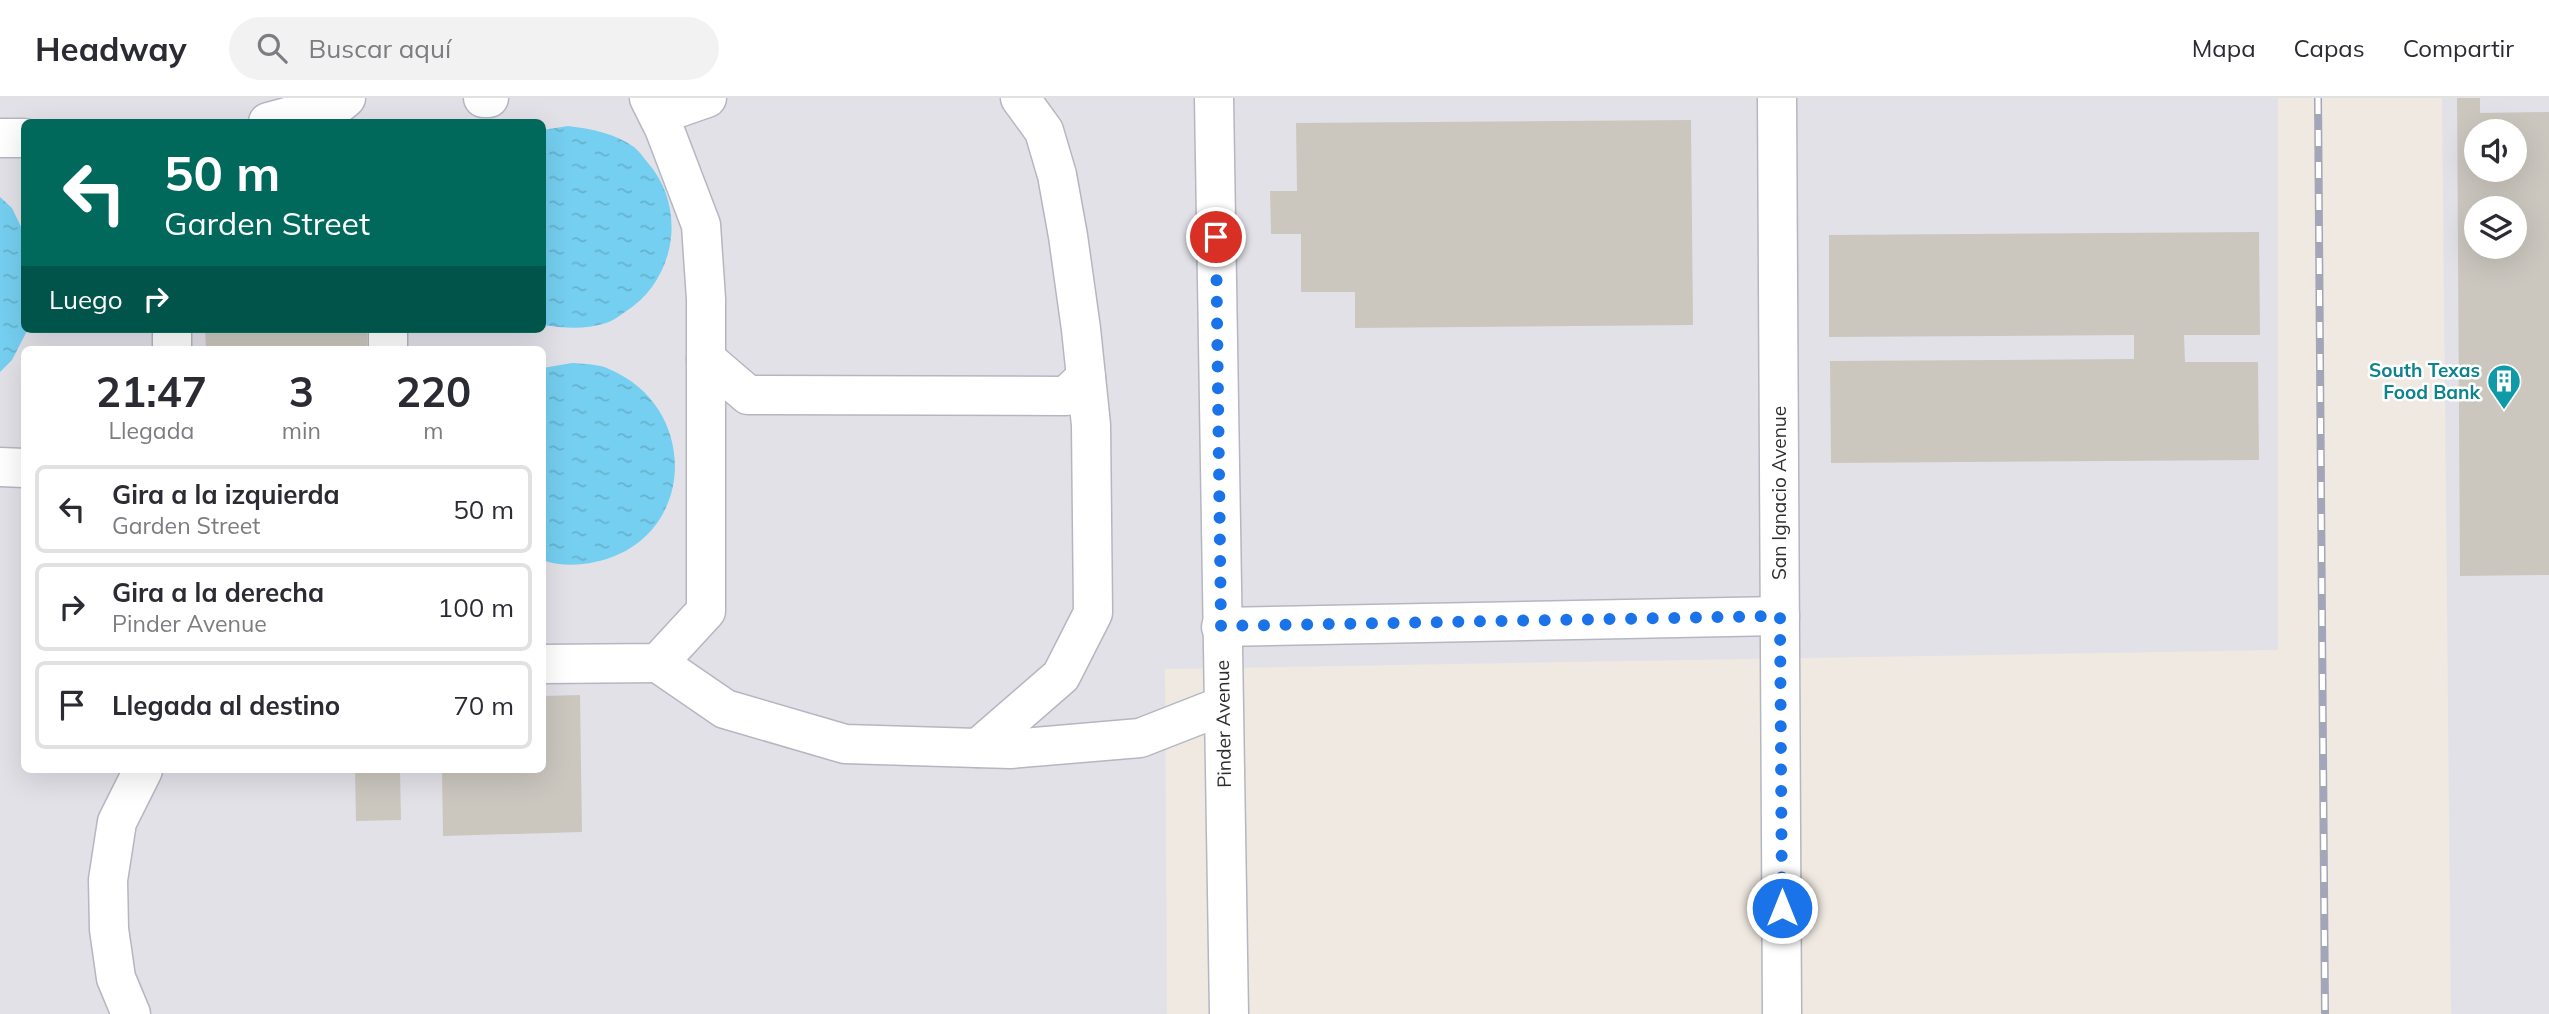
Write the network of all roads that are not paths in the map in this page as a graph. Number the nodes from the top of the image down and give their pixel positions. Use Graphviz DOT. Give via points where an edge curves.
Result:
graph roads {
  1 [pos="346,98"];
  2 [pos="484,98"];
  3 [pos="489,98"];
  4 [pos="706,98"];
  5 [pos="1020,98"];
  6 [pos="1214,98"];
  7 [pos="1777,98"];
  8 [pos="654,106"];
  9 [pos="279,119"];
  10 [pos="0,138"];
  11 [pos="21,138"];
  12 [pos="706,359"];
  13 [pos="1086,377"];
  14 [pos="0,467"];
  15 [pos="21,468"];
  16 [pos="1780,616"];
  17 [pos="1221,626"];
  18 [pos="658,663"];
  19 [pos="546,664"];
  20 [pos="1222,706"];
  21 [pos="978,748"];
  22 [pos="142,773"];
  23 [pos="131,1014"];
  24 [pos="1229,1014"];
  25 [pos="1782,1014"];
  1 -- 9 [label="street"];
  2 -- 3 [label="street"];
  4 -- 8 [label="street"];
  5 -- 13 [label="street" via="1044,131 1057,176"];
  6 -- 17 [label="street, Pinder Avenue"];
  7 -- 16 [label="street, San Ignacio Avenue"];
  8 -- 12 [label="street" via="701,225"];
  10 -- 11 [label="street"];
  12 -- 13 [label="street" via="748,395 1066,396"];
  12 -- 18 [label="street" via="706,611"];
  13 -- 21 [label="street" via="1091,425 1093,613 1061,676"];
  14 -- 15 [label="street"];
  16 -- 17 [label="street"];
  16 -- 25 [label="street, San Ignacio Avenue"];
  17 -- 20 [label="street, Pinder Avenue"];
  18 -- 19 [label="street"];
  18 -- 21 [label="street" via="725,709 845,744"];
  20 -- 21 [label="street" via="1140,738"];
  20 -- 24 [label="street, Pinder Avenue"];
  22 -- 23 [label="street" via="117,822 108,880 116,978"];
}
